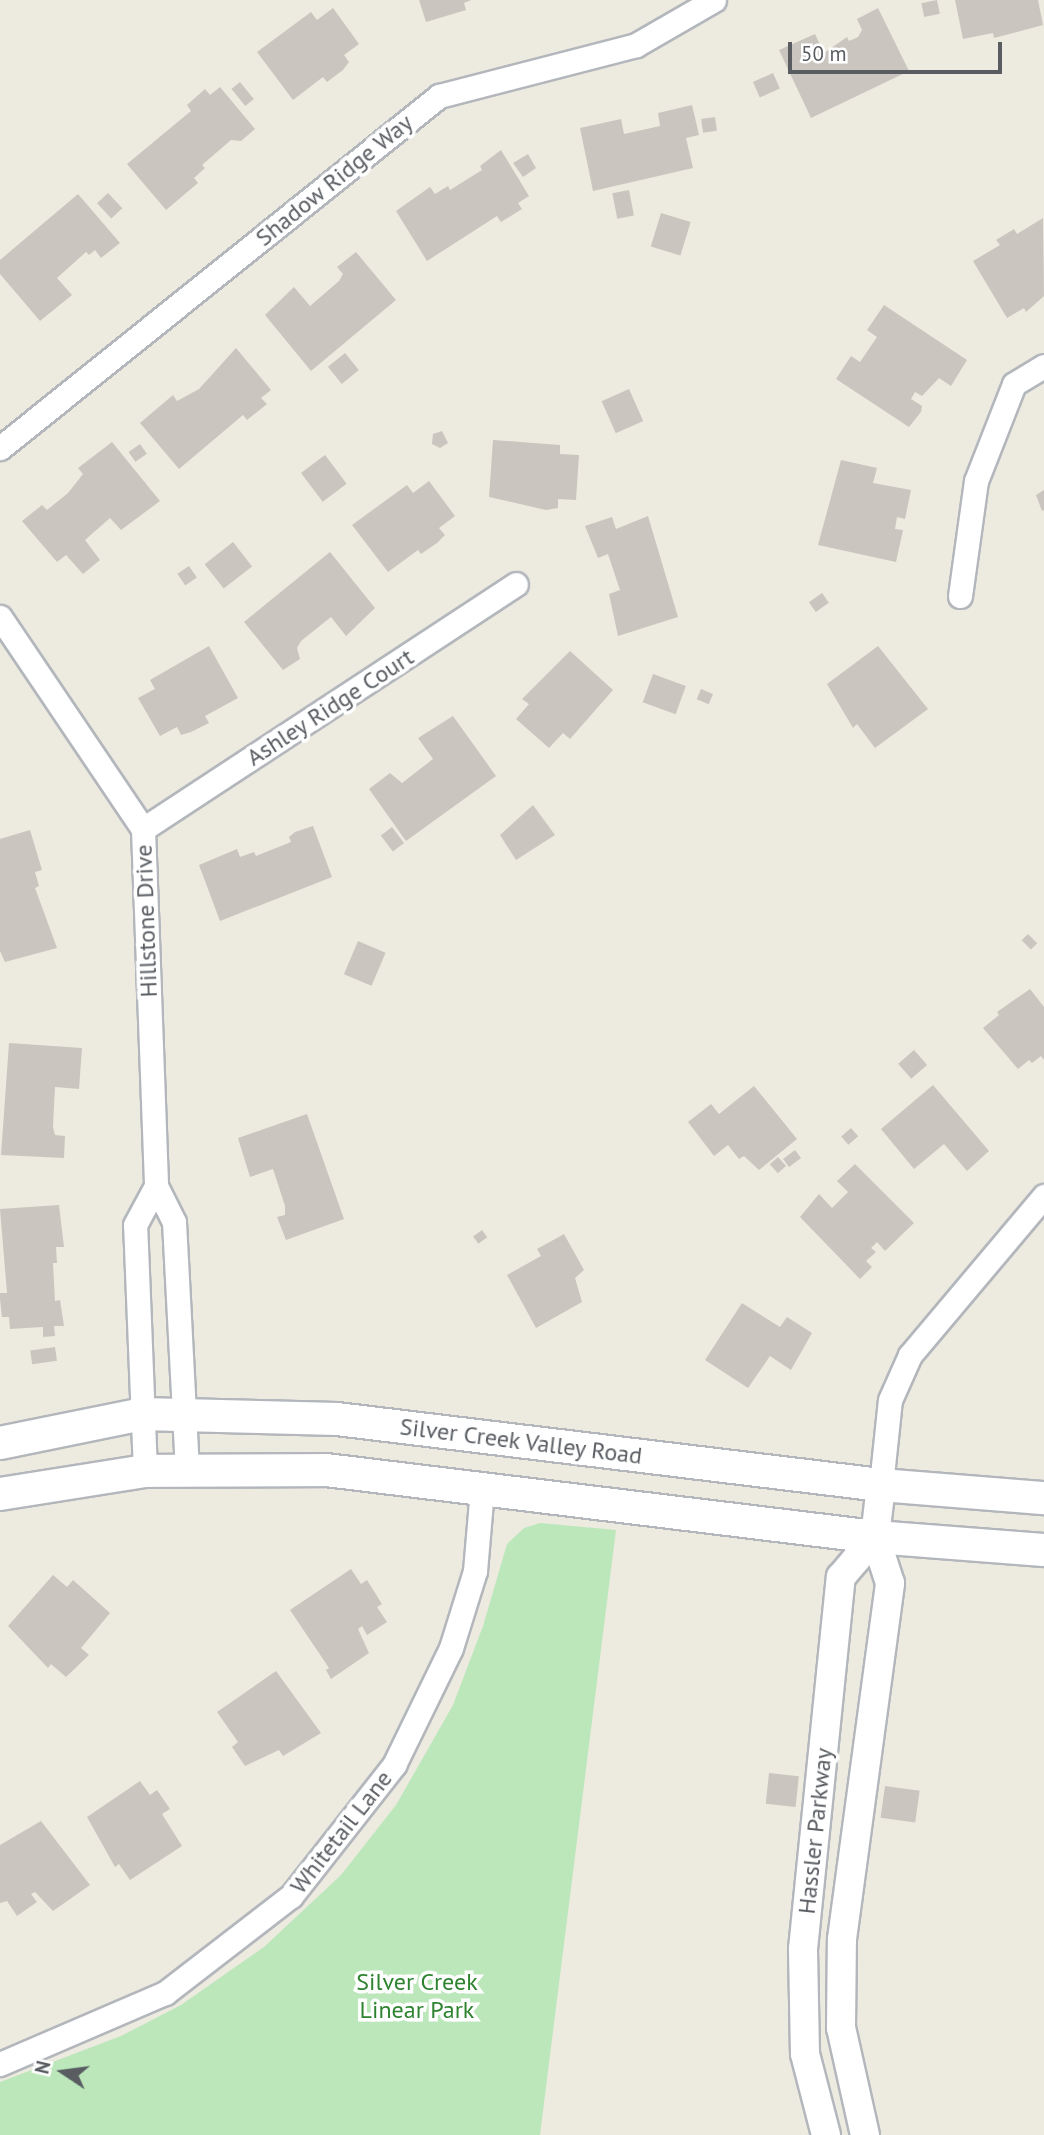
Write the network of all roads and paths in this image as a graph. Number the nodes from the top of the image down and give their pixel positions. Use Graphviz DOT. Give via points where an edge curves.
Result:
graph roads {
  1 [pos="714,0"];
  2 [pos="1044,366"];
  3 [pos="0,448"];
  4 [pos="516,584"];
  5 [pos="960,596"];
  6 [pos="0,617"];
  7 [pos="143,829"];
  8 [pos="156,1186"];
  9 [pos="1044,1196"];
  10 [pos="184,1412"];
  11 [pos="142,1414"];
  12 [pos="0,1443"];
  13 [pos="187,1468"];
  14 [pos="145,1471"];
  15 [pos="881,1485"];
  16 [pos="482,1489"];
  17 [pos="0,1494"];
  18 [pos="1044,1498"];
  19 [pos="875,1537"];
  20 [pos="1044,1550"];
  21 [pos="0,2064"];
  22 [pos="826,2135"];
  23 [pos="865,2135"];
  1 -- 3 [label="street, Shadow Ridge Way" via="636,44 439,96"];
  2 -- 5 [label="street" via="1014,384 976,481"];
  4 -- 7 [label="street, Ashley Ridge Court"];
  6 -- 7 [label="street, Hillstone Drive"];
  7 -- 8 [label="street, Hillstone Drive"];
  8 -- 10 [label="street, Hillstone Drive" via="174,1222"];
  8 -- 11 [label="street" via="135,1225"];
  9 -- 15 [label="street" via="910,1355 890,1400"];
  10 -- 11 [label="main road, Silver Creek Valley Road"];
  10 -- 13 [label="street, Hillstone Drive"];
  10 -- 15 [label="main road, Silver Creek Valley Road" via="337,1419"];
  11 -- 12 [label="main road, Silver Creek Valley Road"];
  11 -- 14 [label="street"];
  13 -- 14 [label="main road"];
  13 -- 16 [label="main road" via="326,1470"];
  14 -- 17 [label="main road"];
  15 -- 18 [label="main road, Silver Creek Valley Road"];
  15 -- 19 [label="street, Hassler Parkway"];
  16 -- 19 [label="main road"];
  16 -- 21 [label="street, Whitetail Lane" via="475,1571 451,1648 394,1765 292,1896 165,1993"];
  19 -- 20 [label="main road"];
  19 -- 22 [label="street, Hassler Parkway" via="841,1577 803,1949 805,2054"];
  19 -- 23 [label="street, Hassler Parkway" via="890,1583 842,1939 841,2028"];
}
